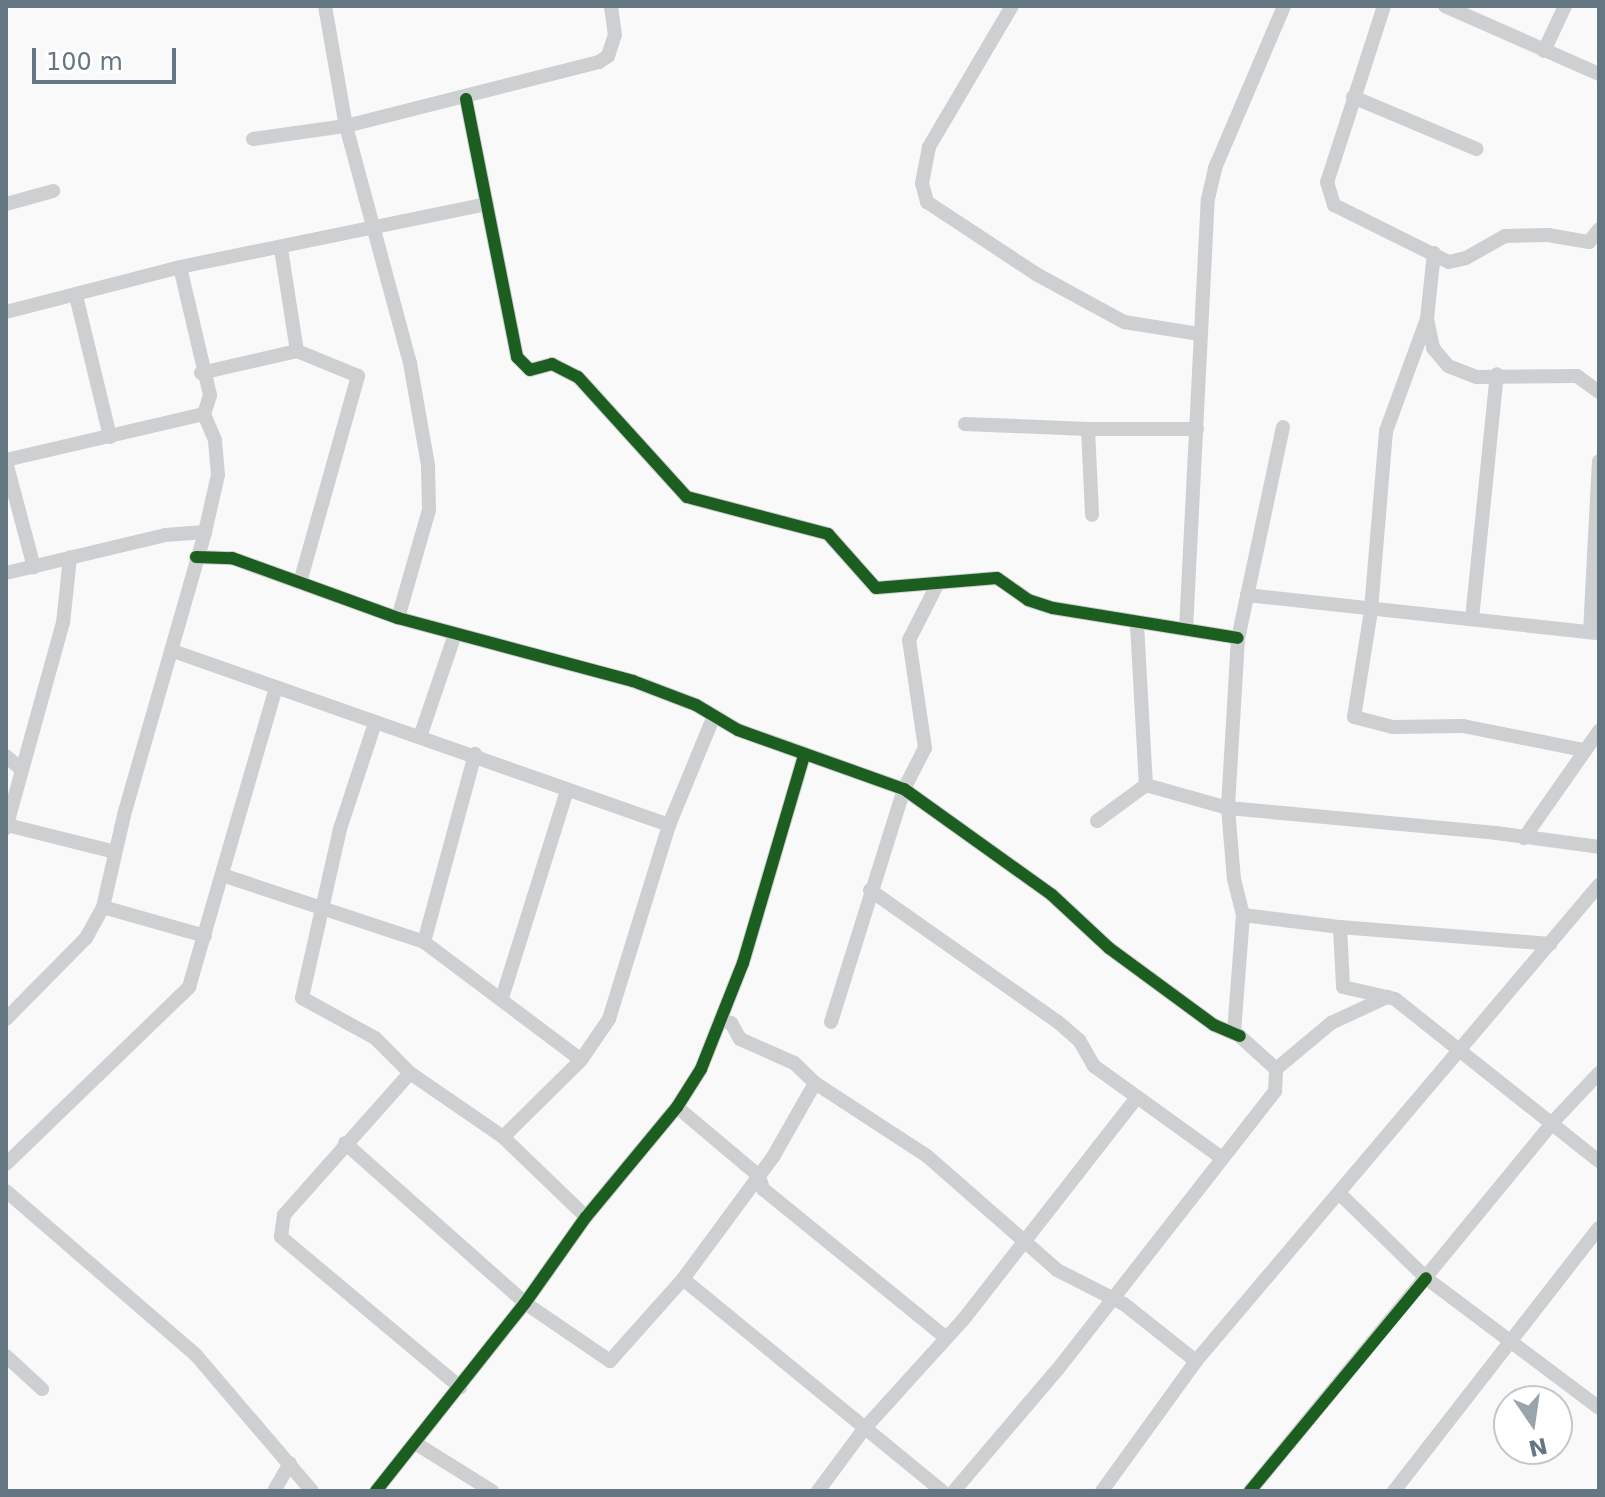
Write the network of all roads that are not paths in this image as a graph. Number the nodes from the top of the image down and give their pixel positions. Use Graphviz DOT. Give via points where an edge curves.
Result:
graph roads {
  1 [pos="325,6"];
  2 [pos="611,6"];
  3 [pos="1012,6"];
  4 [pos="1284,6"];
  5 [pos="1384,6"];
  6 [pos="1445,6"];
  7 [pos="1565,6"];
  8 [pos="1462,9"];
  9 [pos="1544,51"];
  10 [pos="1599,74"];
  11 [pos="1353,97"];
  12 [pos="466,99"];
  13 [pos="346,126"];
  14 [pos="253,139"];
  15 [pos="1477,149"];
  16 [pos="53,191"];
  17 [pos="6,204"];
  18 [pos="486,204"];
  19 [pos="372,229"];
  20 [pos="1599,232"];
  21 [pos="281,249"];
  22 [pos="1434,253"];
  23 [pos="180,267"];
  24 [pos="76,296"];
  25 [pos="6,312"];
  26 [pos="1427,319"];
  27 [pos="1200,334"];
  28 [pos="297,351"];
  29 [pos="201,373"];
  30 [pos="1497,374"];
  31 [pos="1599,392"];
  32 [pos="204,414"];
  33 [pos="965,424"];
  34 [pos="1283,427"];
  35 [pos="1088,429"];
  36 [pos="1197,429"];
  37 [pos="110,437"];
  38 [pos="6,461"];
  39 [pos="1599,461"];
  40 [pos="1092,515"];
  41 [pos="205,532"];
  42 [pos="70,557"];
  43 [pos="196,557"];
  44 [pos="34,567"];
  45 [pos="6,573"];
  46 [pos="301,579"];
  47 [pos="936,587"];
  48 [pos="1247,595"];
  49 [pos="1371,611"];
  50 [pos="398,618"];
  51 [pos="1472,619"];
  52 [pos="1137,625"];
  53 [pos="1186,629"];
  54 [pos="1595,632"];
  55 [pos="455,634"];
  56 [pos="1238,638"];
  57 [pos="173,651"];
  58 [pos="276,687"];
  59 [pos="713,718"];
  60 [pos="375,723"];
  61 [pos="1599,731"];
  62 [pos="421,734"];
  63 [pos="1583,750"];
  64 [pos="475,754"];
  65 [pos="6,756"];
  66 [pos="804,756"];
  67 [pos="21,769"];
  68 [pos="1146,785"];
  69 [pos="904,789"];
  70 [pos="567,790"];
  71 [pos="1228,808"];
  72 [pos="1097,821"];
  73 [pos="669,825"];
  74 [pos="7,826"];
  75 [pos="1524,838"];
  76 [pos="1599,847"];
  77 [pos="115,852"];
  78 [pos="222,875"];
  79 [pos="1599,885"];
  80 [pos="870,890"];
  81 [pos="323,905"];
  82 [pos="103,907"];
  83 [pos="1243,915"];
  84 [pos="1340,927"];
  85 [pos="205,936"];
  86 [pos="424,942"];
  87 [pos="1550,944"];
  88 [pos="1343,987"];
  89 [pos="1387,997"];
  90 [pos="502,998"];
  91 [pos="1346,1015"];
  92 [pos="6,1019"];
  93 [pos="720,1020"];
  94 [pos="831,1022"];
  95 [pos="1240,1036"];
  96 [pos="1462,1051"];
  97 [pos="581,1060"];
  98 [pos="1276,1069"];
  99 [pos="410,1073"];
  100 [pos="1599,1073"];
  101 [pos="815,1083"];
  102 [pos="1137,1097"];
  103 [pos="677,1107"];
  104 [pos="1551,1124"];
  105 [pos="503,1137"];
  106 [pos="345,1143"];
  107 [pos="1222,1158"];
  108 [pos="1599,1161"];
  109 [pos="6,1164"];
  110 [pos="759,1176"];
  111 [pos="6,1191"];
  112 [pos="1340,1194"];
  113 [pos="586,1217"];
  114 [pos="1599,1228"];
  115 [pos="1022,1242"];
  116 [pos="1426,1278"];
  117 [pos="683,1279"];
  118 [pos="1112,1297"];
  119 [pos="525,1303"];
  120 [pos="944,1336"];
  121 [pos="1514,1340"];
  122 [pos="6,1356"];
  123 [pos="1196,1361"];
  124 [pos="460,1387"];
  125 [pos="42,1389"];
  126 [pos="1599,1408"];
  127 [pos="864,1429"];
  128 [pos="415,1443"];
  129 [pos="290,1463"];
  130 [pos="274,1491"];
  131 [pos="312,1491"];
  132 [pos="376,1491"];
  133 [pos="492,1491"];
  134 [pos="818,1491"];
  135 [pos="942,1491"];
  136 [pos="954,1491"];
  137 [pos="1102,1491"];
  138 [pos="1250,1491"];
  139 [pos="1394,1491"];
  1 -- 13 [label="street"];
  2 -- 12 [label="street" via="613,47 599,62"];
  3 -- 27 [label="street" via="929,147 922,183 927,202 1036,274 1124,322"];
  4 -- 27 [label="street" via="1215,168"];
  5 -- 11 [label="street"];
  6 -- 8 [label="street"];
  7 -- 9 [label="street"];
  8 -- 9 [label="street"];
  9 -- 10 [label="street"];
  11 -- 15 [label="street"];
  11 -- 22 [label="street" via="1327,182 1330,200"];
  12 -- 13 [label="street"];
  12 -- 18 [label="street"];
  13 -- 14 [label="street"];
  13 -- 19 [label="street"];
  16 -- 17 [label="street"];
  18 -- 19 [label="street"];
  18 -- 47 [label="street" via="522,365 530,370 552,364 578,377 687,497 828,534 872,587"];
  19 -- 21 [label="street"];
  19 -- 50 [label="street" via="410,363 431,491"];
  20 -- 22 [label="street" via="1589,242 1548,235 1505,236 1457,262"];
  21 -- 23 [label="street"];
  21 -- 28 [label="street"];
  22 -- 26 [label="street"];
  23 -- 24 [label="street"];
  23 -- 29 [label="street"];
  24 -- 25 [label="street"];
  24 -- 37 [label="street"];
  26 -- 30 [label="street" via="1433,348 1448,366 1463,375"];
  26 -- 49 [label="street" via="1386,431"];
  27 -- 36 [label="street"];
  28 -- 29 [label="street"];
  28 -- 46 [label="street" via="358,376"];
  29 -- 32 [label="street" via="210,395"];
  30 -- 31 [label="street" via="1577,376"];
  30 -- 51 [label="street"];
  32 -- 37 [label="street"];
  32 -- 41 [label="street" via="215,440 218,475"];
  33 -- 35 [label="street"];
  34 -- 48 [label="street"];
  35 -- 36 [label="street"];
  35 -- 40 [label="street"];
  36 -- 53 [label="street"];
  37 -- 38 [label="street"];
  38 -- 44 [label="street"];
  39 -- 54 [label="street"];
  41 -- 42 [label="street" via="165,535"];
  41 -- 43 [label="street"];
  42 -- 44 [label="street"];
  42 -- 67 [label="street" via="63,623"];
  43 -- 46 [label="street" via="232,558 258,571"];
  43 -- 57 [label="street"];
  44 -- 45 [label="street"];
  46 -- 50 [label="street"];
  47 -- 52 [label="street" via="997,578 1039,605"];
  47 -- 69 [label="street" via="910,634 926,737"];
  48 -- 49 [label="street"];
  48 -- 56 [label="street"];
  49 -- 51 [label="street"];
  49 -- 63 [label="street" via="1356,679 1353,710 1360,721 1463,726"];
  50 -- 55 [label="street"];
  51 -- 54 [label="street"];
  52 -- 53 [label="street"];
  52 -- 68 [label="street"];
  53 -- 56 [label="street"];
  55 -- 59 [label="street" via="633,681 696,705"];
  55 -- 62 [label="street"];
  56 -- 71 [label="street"];
  57 -- 58 [label="street"];
  57 -- 77 [label="street"];
  58 -- 60 [label="street"];
  58 -- 78 [label="street"];
  59 -- 66 [label="street"];
  59 -- 73 [label="street"];
  60 -- 62 [label="street"];
  60 -- 81 [label="street" via="340,829"];
  61 -- 63 [label="street"];
  62 -- 64 [label="street"];
  63 -- 75 [label="street"];
  64 -- 70 [label="street"];
  64 -- 86 [label="street"];
  65 -- 67 [label="street"];
  66 -- 69 [label="street"];
  66 -- 93 [label="street"];
  67 -- 74 [label="street"];
  68 -- 71 [label="street"];
  68 -- 72 [label="street"];
  69 -- 80 [label="street" via="898,822"];
  69 -- 95 [label="street" via="1052,895 1109,948 1214,1025"];
  70 -- 73 [label="street"];
  70 -- 90 [label="street"];
  71 -- 75 [label="street"];
  71 -- 83 [label="street"];
  73 -- 97 [label="street" via="609,1019"];
  74 -- 77 [label="street"];
  75 -- 76 [label="street"];
  77 -- 82 [label="street"];
  78 -- 81 [label="street"];
  78 -- 85 [label="street"];
  79 -- 87 [label="street"];
  80 -- 94 [label="street"];
  80 -- 102 [label="street" via="1058,1022 1079,1040 1094,1066"];
  81 -- 86 [label="street"];
  81 -- 99 [label="street" via="302,998 375,1038"];
  82 -- 85 [label="street"];
  82 -- 92 [label="street" via="86,938"];
  83 -- 84 [label="street"];
  83 -- 95 [label="street" via="1234,1031"];
  84 -- 87 [label="street"];
  84 -- 88 [label="street"];
  85 -- 109 [label="street" via="189,987 174,1006"];
  86 -- 90 [label="street" via="470,981"];
  87 -- 96 [label="street"];
  88 -- 89 [label="street"];
  88 -- 91 [label="street"];
  89 -- 91 [label="street"];
  89 -- 96 [label="street" via="1405,1003"];
  90 -- 97 [label="street"];
  91 -- 98 [label="street"];
  93 -- 101 [label="street" via="731,1023 740,1039 794,1063"];
  93 -- 103 [label="street" via="701,1069"];
  95 -- 98 [label="street"];
  96 -- 104 [label="street"];
  96 -- 112 [label="street"];
  97 -- 105 [label="street"];
  98 -- 107 [label="street" via="1275,1091"];
  99 -- 105 [label="street"];
  99 -- 106 [label="street"];
  100 -- 104 [label="street"];
  101 -- 110 [label="street"];
  101 -- 115 [label="street" via="927,1156"];
  102 -- 107 [label="street"];
  102 -- 115 [label="street"];
  103 -- 110 [label="street"];
  103 -- 113 [label="street"];
  104 -- 108 [label="street"];
  104 -- 116 [label="street"];
  105 -- 113 [label="street"];
  106 -- 119 [label="street"];
  106 -- 124 [label="street" via="284,1215 281,1237"];
  107 -- 118 [label="street"];
  110 -- 117 [label="street"];
  110 -- 120 [label="street" via="763,1189"];
  111 -- 129 [label="street" via="195,1354"];
  112 -- 116 [label="street"];
  112 -- 123 [label="street"];
  113 -- 119 [label="street"];
  114 -- 121 [label="street"];
  115 -- 118 [label="street" via="1077,1283"];
  115 -- 120 [label="street" via="963,1320"];
  116 -- 121 [label="street"];
  116 -- 138 [label="street"];
  117 -- 119 [label="street" via="610,1361"];
  117 -- 127 [label="street"];
  118 -- 123 [label="street"];
  118 -- 136 [label="street"];
  119 -- 124 [label="street"];
  120 -- 127 [label="street"];
  121 -- 126 [label="street"];
  121 -- 139 [label="street"];
  122 -- 125 [label="street"];
  123 -- 137 [label="street"];
  124 -- 128 [label="street"];
  127 -- 134 [label="street"];
  127 -- 135 [label="street"];
  128 -- 132 [label="street"];
  128 -- 133 [label="street"];
  129 -- 130 [label="street"];
  129 -- 131 [label="street"];
}
